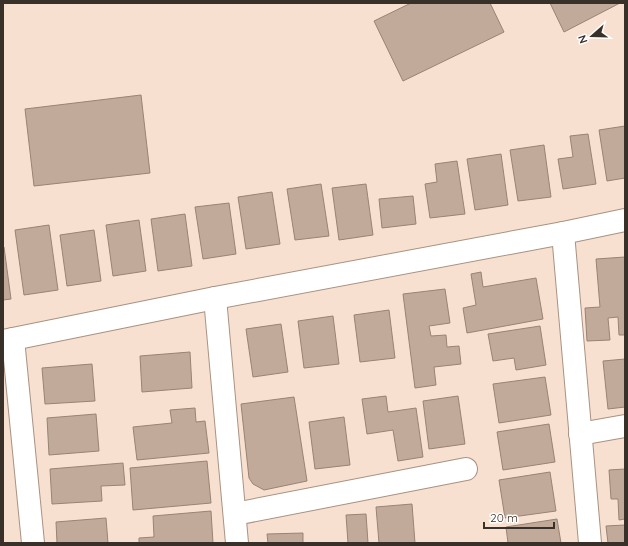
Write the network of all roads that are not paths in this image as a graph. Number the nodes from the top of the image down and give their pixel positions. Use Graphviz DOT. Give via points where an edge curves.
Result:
graph roads {
  1 [pos="625,220"];
  2 [pos="564,233"];
  3 [pos="214,298"];
  4 [pos="8,340"];
  5 [pos="625,426"];
  6 [pos="580,434"];
  7 [pos="466,469"];
  8 [pos="235,514"];
  9 [pos="33,543"];
  10 [pos="238,543"];
  11 [pos="590,543"];
  1 -- 2 [label="street"];
  2 -- 3 [label="street"];
  2 -- 6 [label="street"];
  3 -- 4 [label="street"];
  3 -- 8 [label="street"];
  4 -- 9 [label="street"];
  5 -- 6 [label="street"];
  6 -- 11 [label="street"];
  7 -- 8 [label="street"];
  8 -- 10 [label="street"];
}
